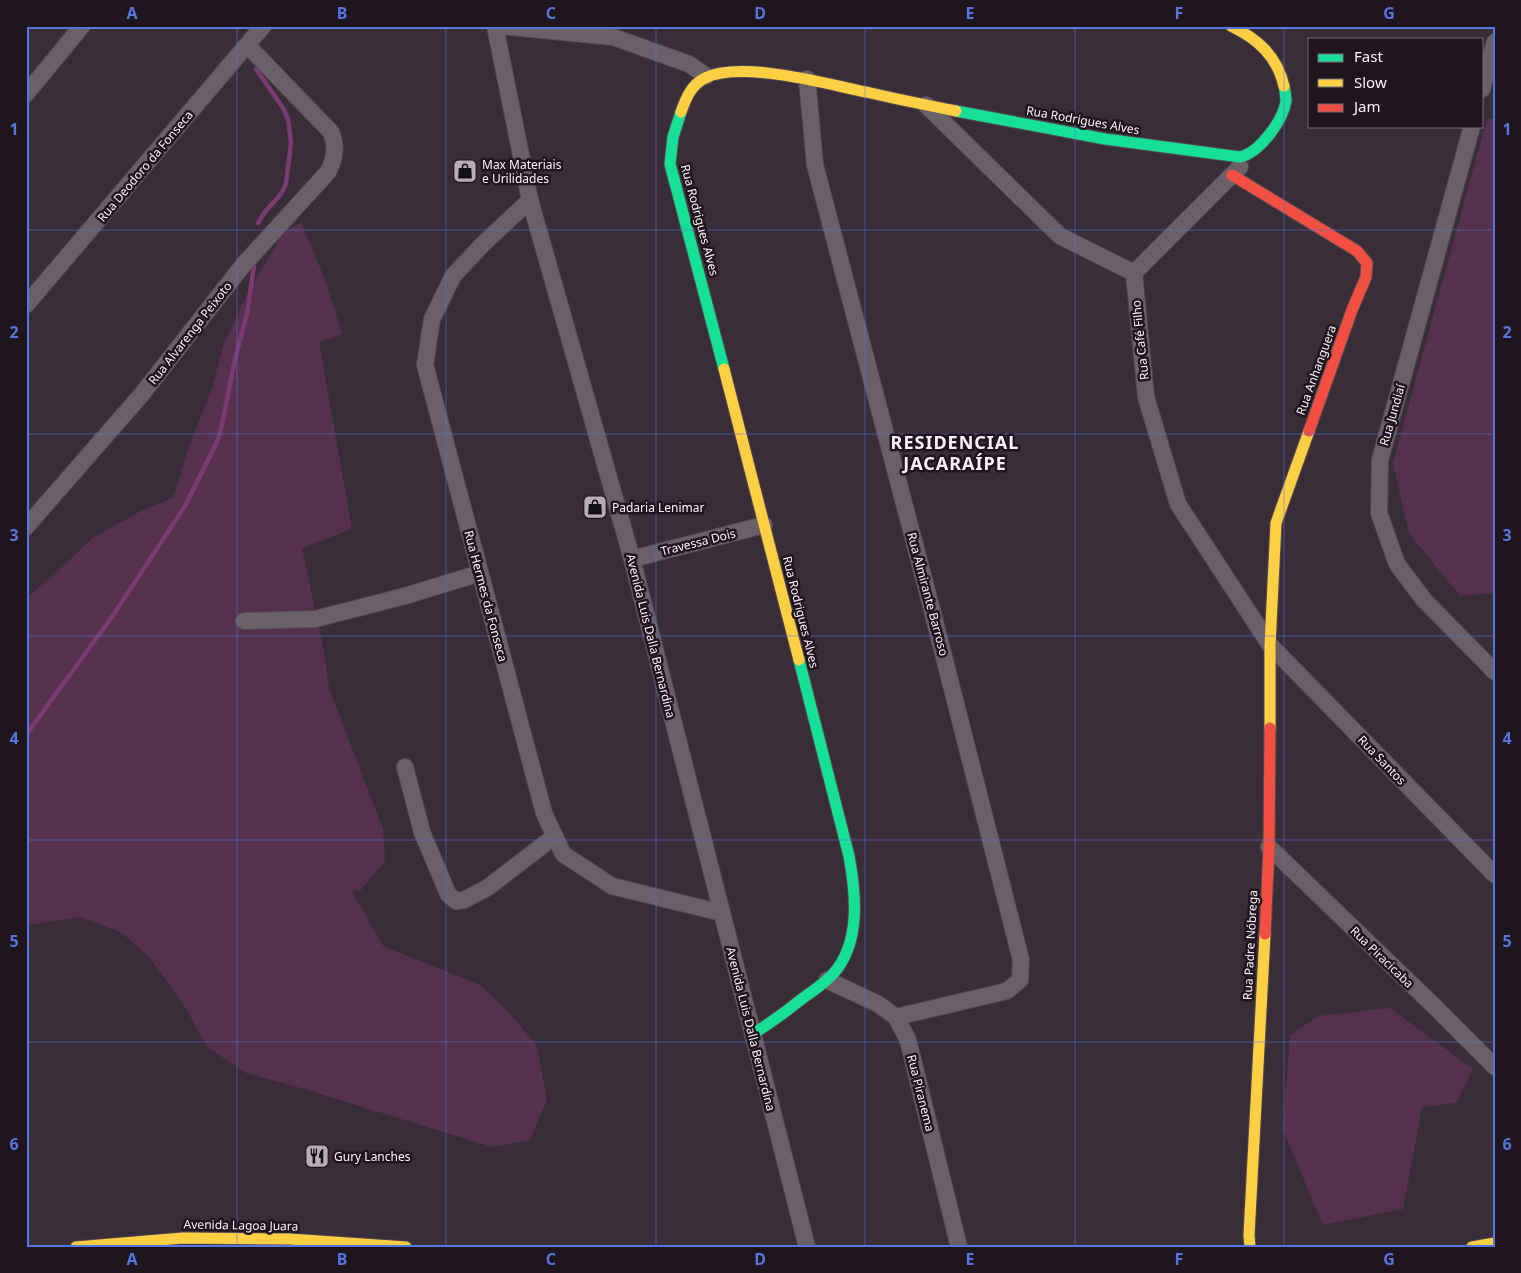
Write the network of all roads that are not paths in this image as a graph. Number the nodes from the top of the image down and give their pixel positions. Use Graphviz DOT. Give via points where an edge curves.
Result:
graph roads {
  1 [pos="82,26"];
  2 [pos="263,26"];
  3 [pos="495,26"];
  4 [pos="500,26"];
  5 [pos="1231,26"];
  6 [pos="1495,42"];
  7 [pos="247,45"];
  8 [pos="706,76"];
  9 [pos="807,79"];
  10 [pos="1484,82"];
  11 [pos="26,94"];
  12 [pos="925,105"];
  13 [pos="1471,128"];
  14 [pos="1255,152"];
  15 [pos="1232,175"];
  16 [pos="530,200"];
  17 [pos="1134,273"];
  18 [pos="26,305"];
  19 [pos="764,525"];
  20 [pos="26,527"];
  21 [pos="632,559"];
  22 [pos="480,573"];
  23 [pos="244,621"];
  24 [pos="1270,645"];
  25 [pos="1495,672"];
  26 [pos="405,767"];
  27 [pos="555,836"];
  28 [pos="1269,847"];
  29 [pos="1495,875"];
  30 [pos="722,914"];
  31 [pos="827,980"];
  32 [pos="896,1017"];
  33 [pos="752,1034"];
  34 [pos="1495,1067"];
  35 [pos="1495,1243"];
  36 [pos="76,1247"];
  37 [pos="406,1247"];
  38 [pos="806,1247"];
  39 [pos="959,1247"];
  40 [pos="1250,1247"];
  41 [pos="1472,1247"];
  1 -- 11 [label="street"];
  2 -- 7 [label="street, Rua Deodoro da Fonseca"];
  3 -- 16 [label="street, Avenida Luis Dalla Bernardina"];
  4 -- 8 [label="street" via="614,37 689,64"];
  5 -- 14 [label="street" via="1268,49 1285,89 1284,109"];
  6 -- 10 [label="street"];
  7 -- 18 [label="street, Rua Deodoro da Fonseca"];
  7 -- 20 [label="street, Rua Alvarenga Peixoto" via="331,132 335,150 333,162 328,172 244,264 142,394"];
  8 -- 9 [label="street, Rua Rodrigues Alves" via="748,73"];
  8 -- 19 [label="street, Rua Rodrigues Alves" via="689,94 678,118 671,143 670,164"];
  9 -- 12 [label="street, Rua Rodrigues Alves"];
  9 -- 32 [label="street, Rua Almirante Barroso" via="815,165 1021,960 1020,980 1007,991"];
  12 -- 14 [label="street, Rua Rodrigues Alves" via="1209,154 1242,157"];
  12 -- 17 [label="street" via="1060,236"];
  13 -- 25 [label="street, Rua Jundiaí" via="1380,460 1379,513 1397,564 1424,600"];
  14 -- 15 [label="street"];
  15 -- 17 [label="street"];
  15 -- 24 [label="street, Rua Anhanguera" via="1357,251 1367,264 1366,277 1276,523"];
  16 -- 21 [label="street, Avenida Luis Dalla Bernardina"];
  16 -- 22 [label="street, Rua Hermes da Fonseca" via="453,276 432,320 425,365"];
  17 -- 24 [label="street, Rua Café Filho" via="1146,397 1178,504"];
  19 -- 21 [label="street, Travessa Dois"];
  19 -- 31 [label="street, Rua Rodrigues Alves" via="853,878 851,938 841,962"];
  21 -- 30 [label="street, Avenida Luis Dalla Bernardina"];
  22 -- 23 [label="street" via="315,619"];
  22 -- 27 [label="street, Rua Hermes da Fonseca" via="544,813"];
  24 -- 28 [label="street, Rua Padre Nóbrega"];
  24 -- 29 [label="street, Rua Santos"];
  26 -- 27 [label="street" via="422,832 448,894 456,901 487,888"];
  27 -- 30 [label="street, Rua Hermes da Fonseca" via="563,854 612,886"];
  28 -- 34 [label="street, Rua Piracicaba"];
  28 -- 40 [label="street, Rua Padre Nóbrega"];
  30 -- 33 [label="street, Avenida Luis Dalla Bernardina"];
  31 -- 32 [label="street, Rua Piranema" via="878,1004"];
  31 -- 33 [label="street, Rua Rodrigues Alves"];
  32 -- 39 [label="street, Rua Piranema" via="908,1040"];
  33 -- 38 [label="street, Avenida Luis Dalla Bernardina"];
  35 -- 41 [label="street"];
  36 -- 37 [label="street, Avenida Lagoa Juara" via="183,1238 289,1239"];
}
